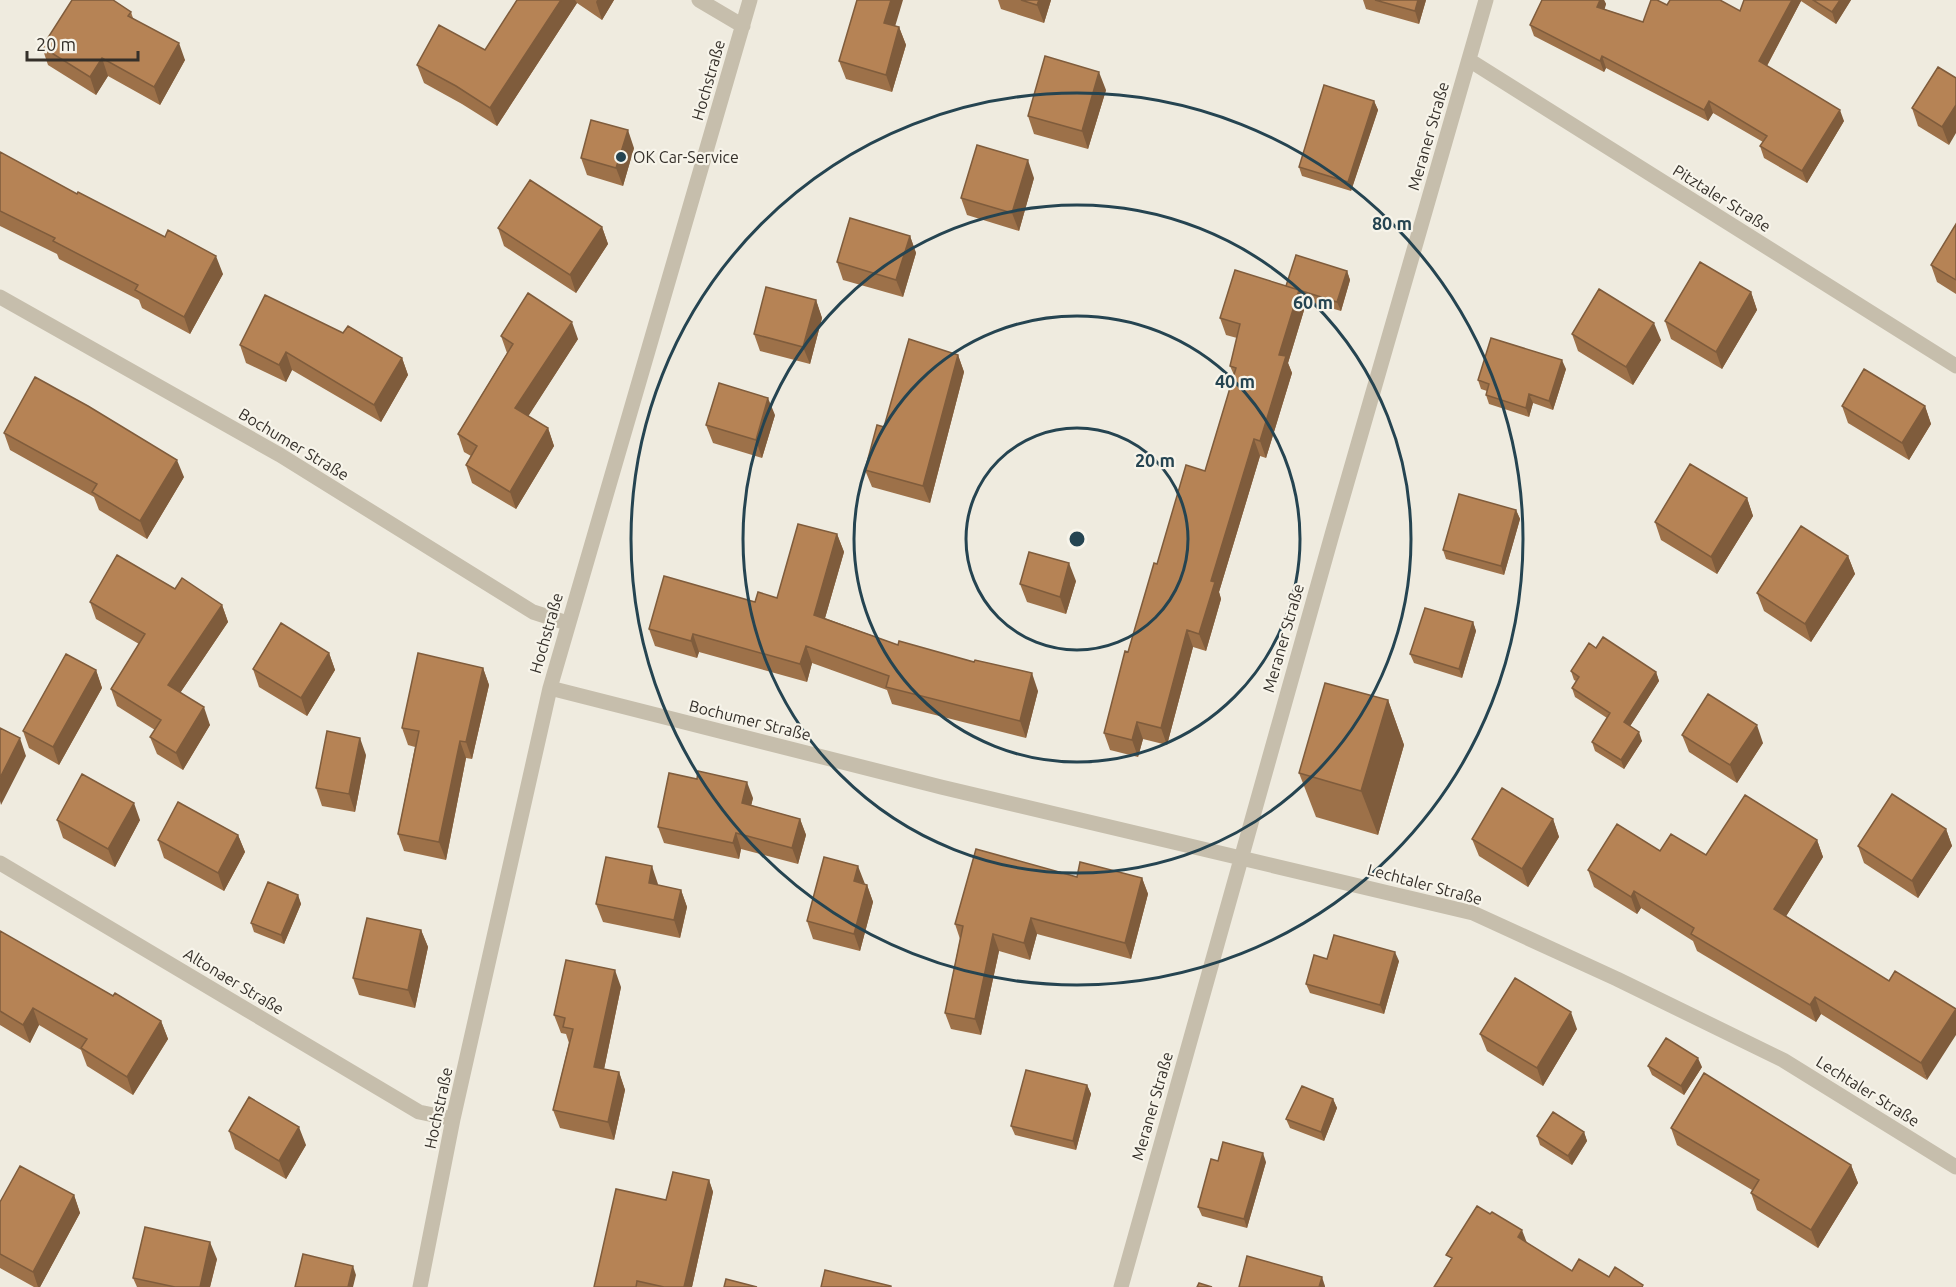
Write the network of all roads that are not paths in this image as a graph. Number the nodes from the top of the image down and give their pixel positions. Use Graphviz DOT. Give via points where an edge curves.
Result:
graph roads {
  1 [pos="699,0"];
  2 [pos="750,0"];
  3 [pos="1486,0"];
  4 [pos="743,26"];
  5 [pos="1469,60"];
  6 [pos="0,297"];
  7 [pos="1956,366"];
  8 [pos="567,623"];
  9 [pos="550,688"];
  10 [pos="941,787"];
  11 [pos="1240,858"];
  12 [pos="0,863"];
  13 [pos="453,1119"];
  14 [pos="1956,1167"];
  15 [pos="420,1287"];
  16 [pos="1121,1287"];
  1 -- 4 [label="street"];
  2 -- 4 [label="street, Hochstraße"];
  3 -- 5 [label="street, Meraner Straße"];
  4 -- 8 [label="street, Hochstraße"];
  5 -- 7 [label="street, Pitztaler Straße"];
  5 -- 11 [label="street, Meraner Straße"];
  6 -- 8 [label="street, Bochumer Straße" via="280,455 533,612"];
  8 -- 9 [label="street, Hochstraße"];
  9 -- 10 [label="street, Bochumer Straße"];
  9 -- 13 [label="street, Hochstraße"];
  10 -- 11 [label="street, Lechtaler Straße"];
  11 -- 14 [label="street, Lechtaler Straße" via="1473,913 1783,1060"];
  11 -- 16 [label="street, Meraner Straße"];
  12 -- 13 [label="street, Altonaer Straße" via="419,1112"];
  13 -- 15 [label="street, Hochstraße"];
}
